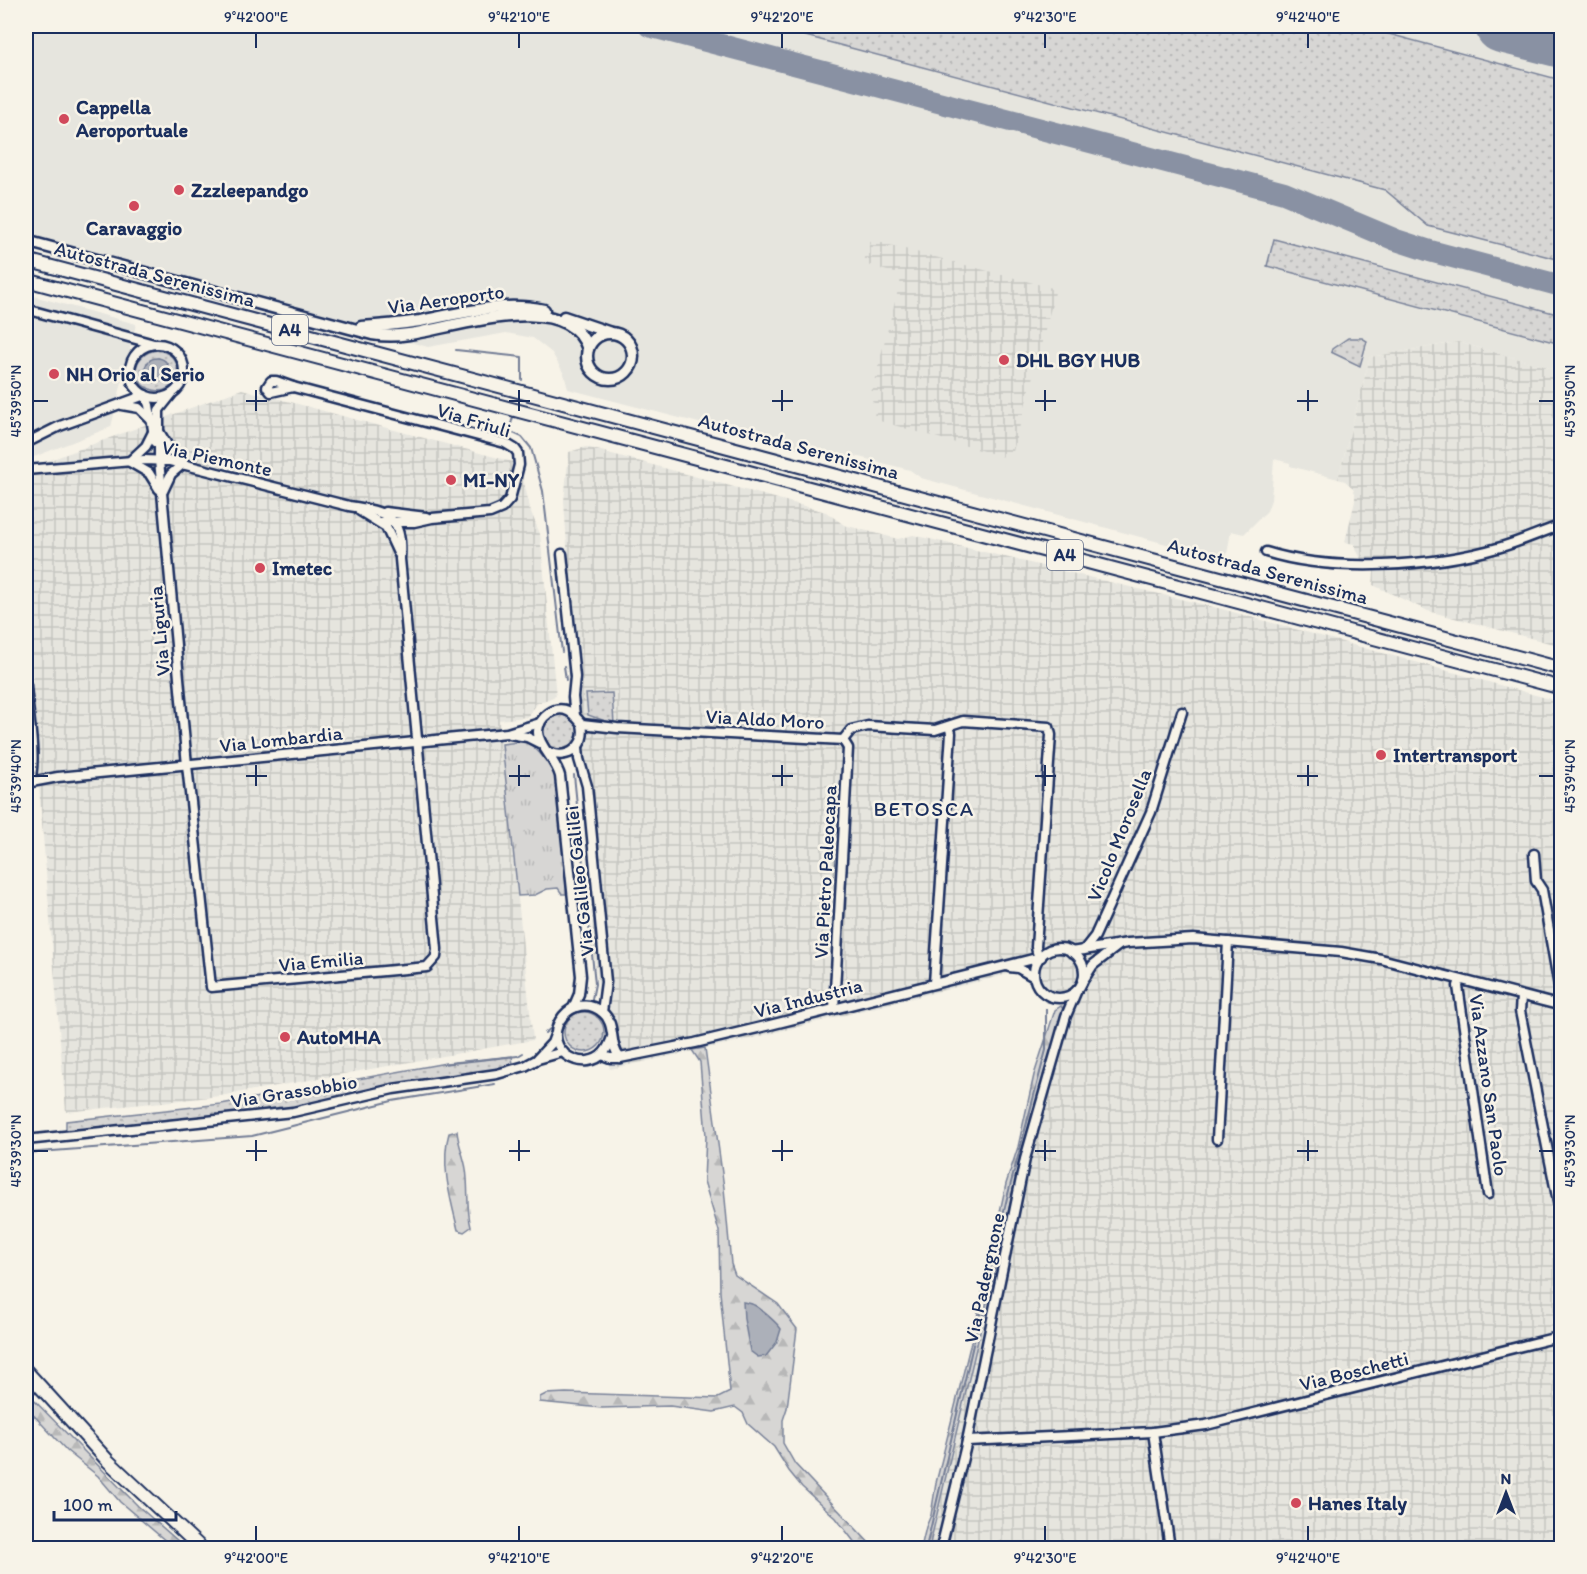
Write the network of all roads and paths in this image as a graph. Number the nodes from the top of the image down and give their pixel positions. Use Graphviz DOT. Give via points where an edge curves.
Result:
graph roads {
  1 [pos="26,241"];
  2 [pos="26,260"];
  3 [pos="26,280"];
  4 [pos="26,309"];
  5 [pos="354,328"];
  6 [pos="611,333"];
  7 [pos="154,344"];
  8 [pos="588,350"];
  9 [pos="293,387"];
  10 [pos="145,395"];
  11 [pos="171,395"];
  12 [pos="119,405"];
  13 [pos="152,421"];
  14 [pos="156,431"];
  15 [pos="26,443"];
  16 [pos="159,460"];
  17 [pos="129,462"];
  18 [pos="184,464"];
  19 [pos="26,470"];
  20 [pos="39,470"];
  21 [pos="26,478"];
  22 [pos="162,495"];
  23 [pos="349,506"];
  24 [pos="376,511"];
  25 [pos="432,518"];
  26 [pos="380,522"];
  27 [pos="396,523"];
  28 [pos="1562,525"];
  29 [pos="1266,552"];
  30 [pos="562,554"];
  31 [pos="400,559"];
  32 [pos="1562,669"];
  33 [pos="26,685"];
  34 [pos="1562,688"];
  35 [pos="573,697"];
  36 [pos="555,710"];
  37 [pos="1182,712"];
  38 [pos="575,716"];
  39 [pos="540,723"];
  40 [pos="582,724"];
  41 [pos="949,726"];
  42 [pos="617,728"];
  43 [pos="507,733"];
  44 [pos="843,740"];
  45 [pos="418,742"];
  46 [pos="541,744"];
  47 [pos="580,744"];
  48 [pos="548,752"];
  49 [pos="33,762"];
  50 [pos="187,765"];
  51 [pos="58,777"];
  52 [pos="27,782"];
  53 [pos="1534,854"];
  54 [pos="1095,936"];
  55 [pos="1228,942"];
  56 [pos="1116,945"];
  57 [pos="1089,949"];
  58 [pos="1071,952"];
  59 [pos="1041,957"];
  60 [pos="1093,965"];
  61 [pos="1003,966"];
  62 [pos="1034,977"];
  63 [pos="1460,980"];
  64 [pos="1083,981"];
  65 [pos="934,983"];
  66 [pos="1077,990"];
  67 [pos="1052,997"];
  68 [pos="1521,997"];
  69 [pos="1559,1006"];
  70 [pos="573,1008"];
  71 [pos="834,1009"];
  72 [pos="602,1012"];
  73 [pos="1066,1016"];
  74 [pos="556,1031"];
  75 [pos="612,1036"];
  76 [pos="563,1052"];
  77 [pos="602,1055"];
  78 [pos="620,1058"];
  79 [pos="538,1059"];
  80 [pos="1217,1139"];
  81 [pos="26,1140"];
  82 [pos="1488,1194"];
  83 [pos="1562,1222"];
  84 [pos="1562,1336"];
  85 [pos="26,1362"];
  86 [pos="26,1371"];
  87 [pos="26,1376"];
  88 [pos="43,1391"];
  89 [pos="1153,1432"];
  90 [pos="967,1441"];
  91 [pos="201,1548"];
  92 [pos="940,1548"];
  93 [pos="1170,1548"];
  1 -- 5 [label="main road, Via Aeroporto"];
  2 -- 32 [label="highway, Autostrada Serenissima / A4"];
  3 -- 34 [label="highway, Autostrada Serenissima / A4"];
  4 -- 7 [label="street"];
  5 -- 6 [label="main road, Via Aeroporto" via="396,325 469,311 529,307"];
  5 -- 8 [label="main road, Via Aeroporto" via="381,335 404,335 529,314 575,328"];
  6 -- 8 [label="main road" via="598,336"];
  6 -- 8 [label="main road" via="626,340 632,350 632,363 622,375 610,378 595,373 588,362"];
  7 -- 10 [label="street" via="137,352 130,369 134,385"];
  7 -- 11 [label="street" via="171,347 183,363 181,385"];
  9 -- 25 [label="street, Via Friuli" via="506,443 515,449 519,465 510,499 502,508 490,513"];
  10 -- 11 [label="street"];
  10 -- 12 [label="street"];
  10 -- 13 [label="street, Via Liguria"];
  11 -- 14 [label="street, Via Liguria" via="159,410"];
  12 -- 13 [label="street" via="139,408"];
  12 -- 15 [label="street"];
  13 -- 14 [label="street, Via Liguria"];
  14 -- 16 [label="street, Via Liguria"];
  14 -- 17 [label="street, Via Liguria"];
  14 -- 18 [label="street, Via Liguria"];
  16 -- 17 [label="street, Via Piemonte"];
  16 -- 18 [label="street, Via Piemonte"];
  16 -- 22 [label="street, Via Liguria"];
  17 -- 20 [label="street, Via Piemonte"];
  17 -- 22 [label="street, Via Liguria" via="149,473"];
  18 -- 22 [label="street" via="171,474"];
  18 -- 23 [label="street, Via Piemonte"];
  19 -- 20 [label="street, Via Piemonte"];
  20 -- 21 [label="street, Via Piemonte"];
  22 -- 50 [label="street, Via Liguria"];
  23 -- 24 [label="street, Via Piemonte"];
  23 -- 26 [label="street, Via Piemonte"];
  24 -- 25 [label="street, Via Friuli"];
  24 -- 27 [label="street, Via Piemonte"];
  25 -- 27 [label="street, Via Friuli"];
  26 -- 27 [label="street, Via Friuli"];
  26 -- 31 [label="street" via="391,535"];
  27 -- 31 [label="street"];
  28 -- 29 [label="street" via="1483,551 1416,561 1346,565"];
  30 -- 35 [label="street" via="575,677"];
  31 -- 45 [label="street"];
  33 -- 49 [label="street"];
  35 -- 36 [label="street"];
  35 -- 38 [label="street"];
  36 -- 38 [label="street"];
  36 -- 39 [label="street"];
  37 -- 54 [label="street, Vicolo Morosella" via="1150,812"];
  38 -- 40 [label="street"];
  39 -- 43 [label="street, Via Lombardia"];
  39 -- 46 [label="street"];
  40 -- 42 [label="street, Via Aldo Moro"];
  40 -- 47 [label="street"];
  41 -- 44 [label="street, Via Aldo Moro" via="935,730 868,726 851,730"];
  41 -- 59 [label="street, Via Aldo Moro" via="963,721 1048,727 1051,735 1036,947"];
  41 -- 65 [label="street"];
  42 -- 44 [label="street, Via Aldo Moro"];
  42 -- 47 [label="street, Via Aldo Moro" via="598,730"];
  43 -- 45 [label="street, Via Lombardia"];
  43 -- 46 [label="street, Via Lombardia"];
  44 -- 71 [label="street, Via Pietro Paleocapa" via="848,748"];
  45 -- 50 [label="street, Via Lombardia"];
  45 -- 50 [label="street, Via Emilia" via="437,949 432,964 411,969 211,987"];
  46 -- 48 [label="street"];
  47 -- 48 [label="street" via="567,754"];
  47 -- 72 [label="street, Via Galileo Galilei" via="606,982"];
  48 -- 70 [label="street" via="560,776 581,976"];
  49 -- 51 [label="street" via="39,770"];
  49 -- 52 [label="street" via="32,776"];
  50 -- 51 [label="street, Via Lombardia"];
  51 -- 52 [label="street, Via Lombardia"];
  53 -- 69 [label="street" via="1536,881 1542,890 1560,992"];
  54 -- 56 [label="street"];
  54 -- 57 [label="street, Vicolo Morosella"];
  55 -- 56 [label="street, Via Azzano San Paolo" via="1193,939"];
  55 -- 63 [label="street, Via Azzano San Paolo" via="1341,952"];
  55 -- 80 [label="street"];
  56 -- 57 [label="street, Via Azzano San Paolo"];
  56 -- 60 [label="street"];
  57 -- 58 [label="street, Via Azzano San Paolo"];
  57 -- 60 [label="street, Vicolo Morosella"];
  58 -- 59 [label="street" via="1055,949"];
  58 -- 64 [label="street" via="1082,964"];
  59 -- 61 [label="street, Via Industria"];
  59 -- 62 [label="street"];
  60 -- 64 [label="street"];
  61 -- 62 [label="street" via="1018,968"];
  61 -- 65 [label="street, Via Industria"];
  62 -- 67 [label="street" via="1042,992"];
  63 -- 68 [label="street, Via Azzano San Paolo"];
  63 -- 82 [label="street, Via Azzano San Paolo"];
  64 -- 66 [label="street"];
  65 -- 71 [label="street, Via Industria"];
  66 -- 67 [label="street" via="1062,998"];
  66 -- 73 [label="street, Via Padergnone"];
  67 -- 73 [label="street" via="1061,1003"];
  68 -- 69 [label="street, Via Azzano San Paolo"];
  68 -- 83 [label="street" via="1520,1011"];
  70 -- 72 [label="street" via="588,1006"];
  70 -- 74 [label="street" via="561,1017"];
  71 -- 78 [label="street, Via Industria"];
  72 -- 75 [label="street" via="610,1023"];
  73 -- 90 [label="street, Via Padergnone" via="1025,1159"];
  74 -- 76 [label="street"];
  74 -- 79 [label="street" via="552,1043"];
  75 -- 77 [label="street"];
  75 -- 78 [label="street"];
  76 -- 77 [label="street" via="584,1061"];
  76 -- 79 [label="street, Via Grassobbio"];
  77 -- 78 [label="street, Via Industria"];
  79 -- 81 [label="street, Via Grassobbio" via="497,1074 393,1089 293,1112"];
  84 -- 89 [label="street, Via Boschetti" via="1206,1425"];
  85 -- 88 [label="highway"];
  86 -- 88 [label="highway"];
  87 -- 88 [label="highway"];
  88 -- 91 [label="highway" via="108,1461"];
  89 -- 90 [label="street, Via Boschetti"];
  89 -- 93 [label="street"];
  90 -- 92 [label="street, Via Padergnone"];
}
